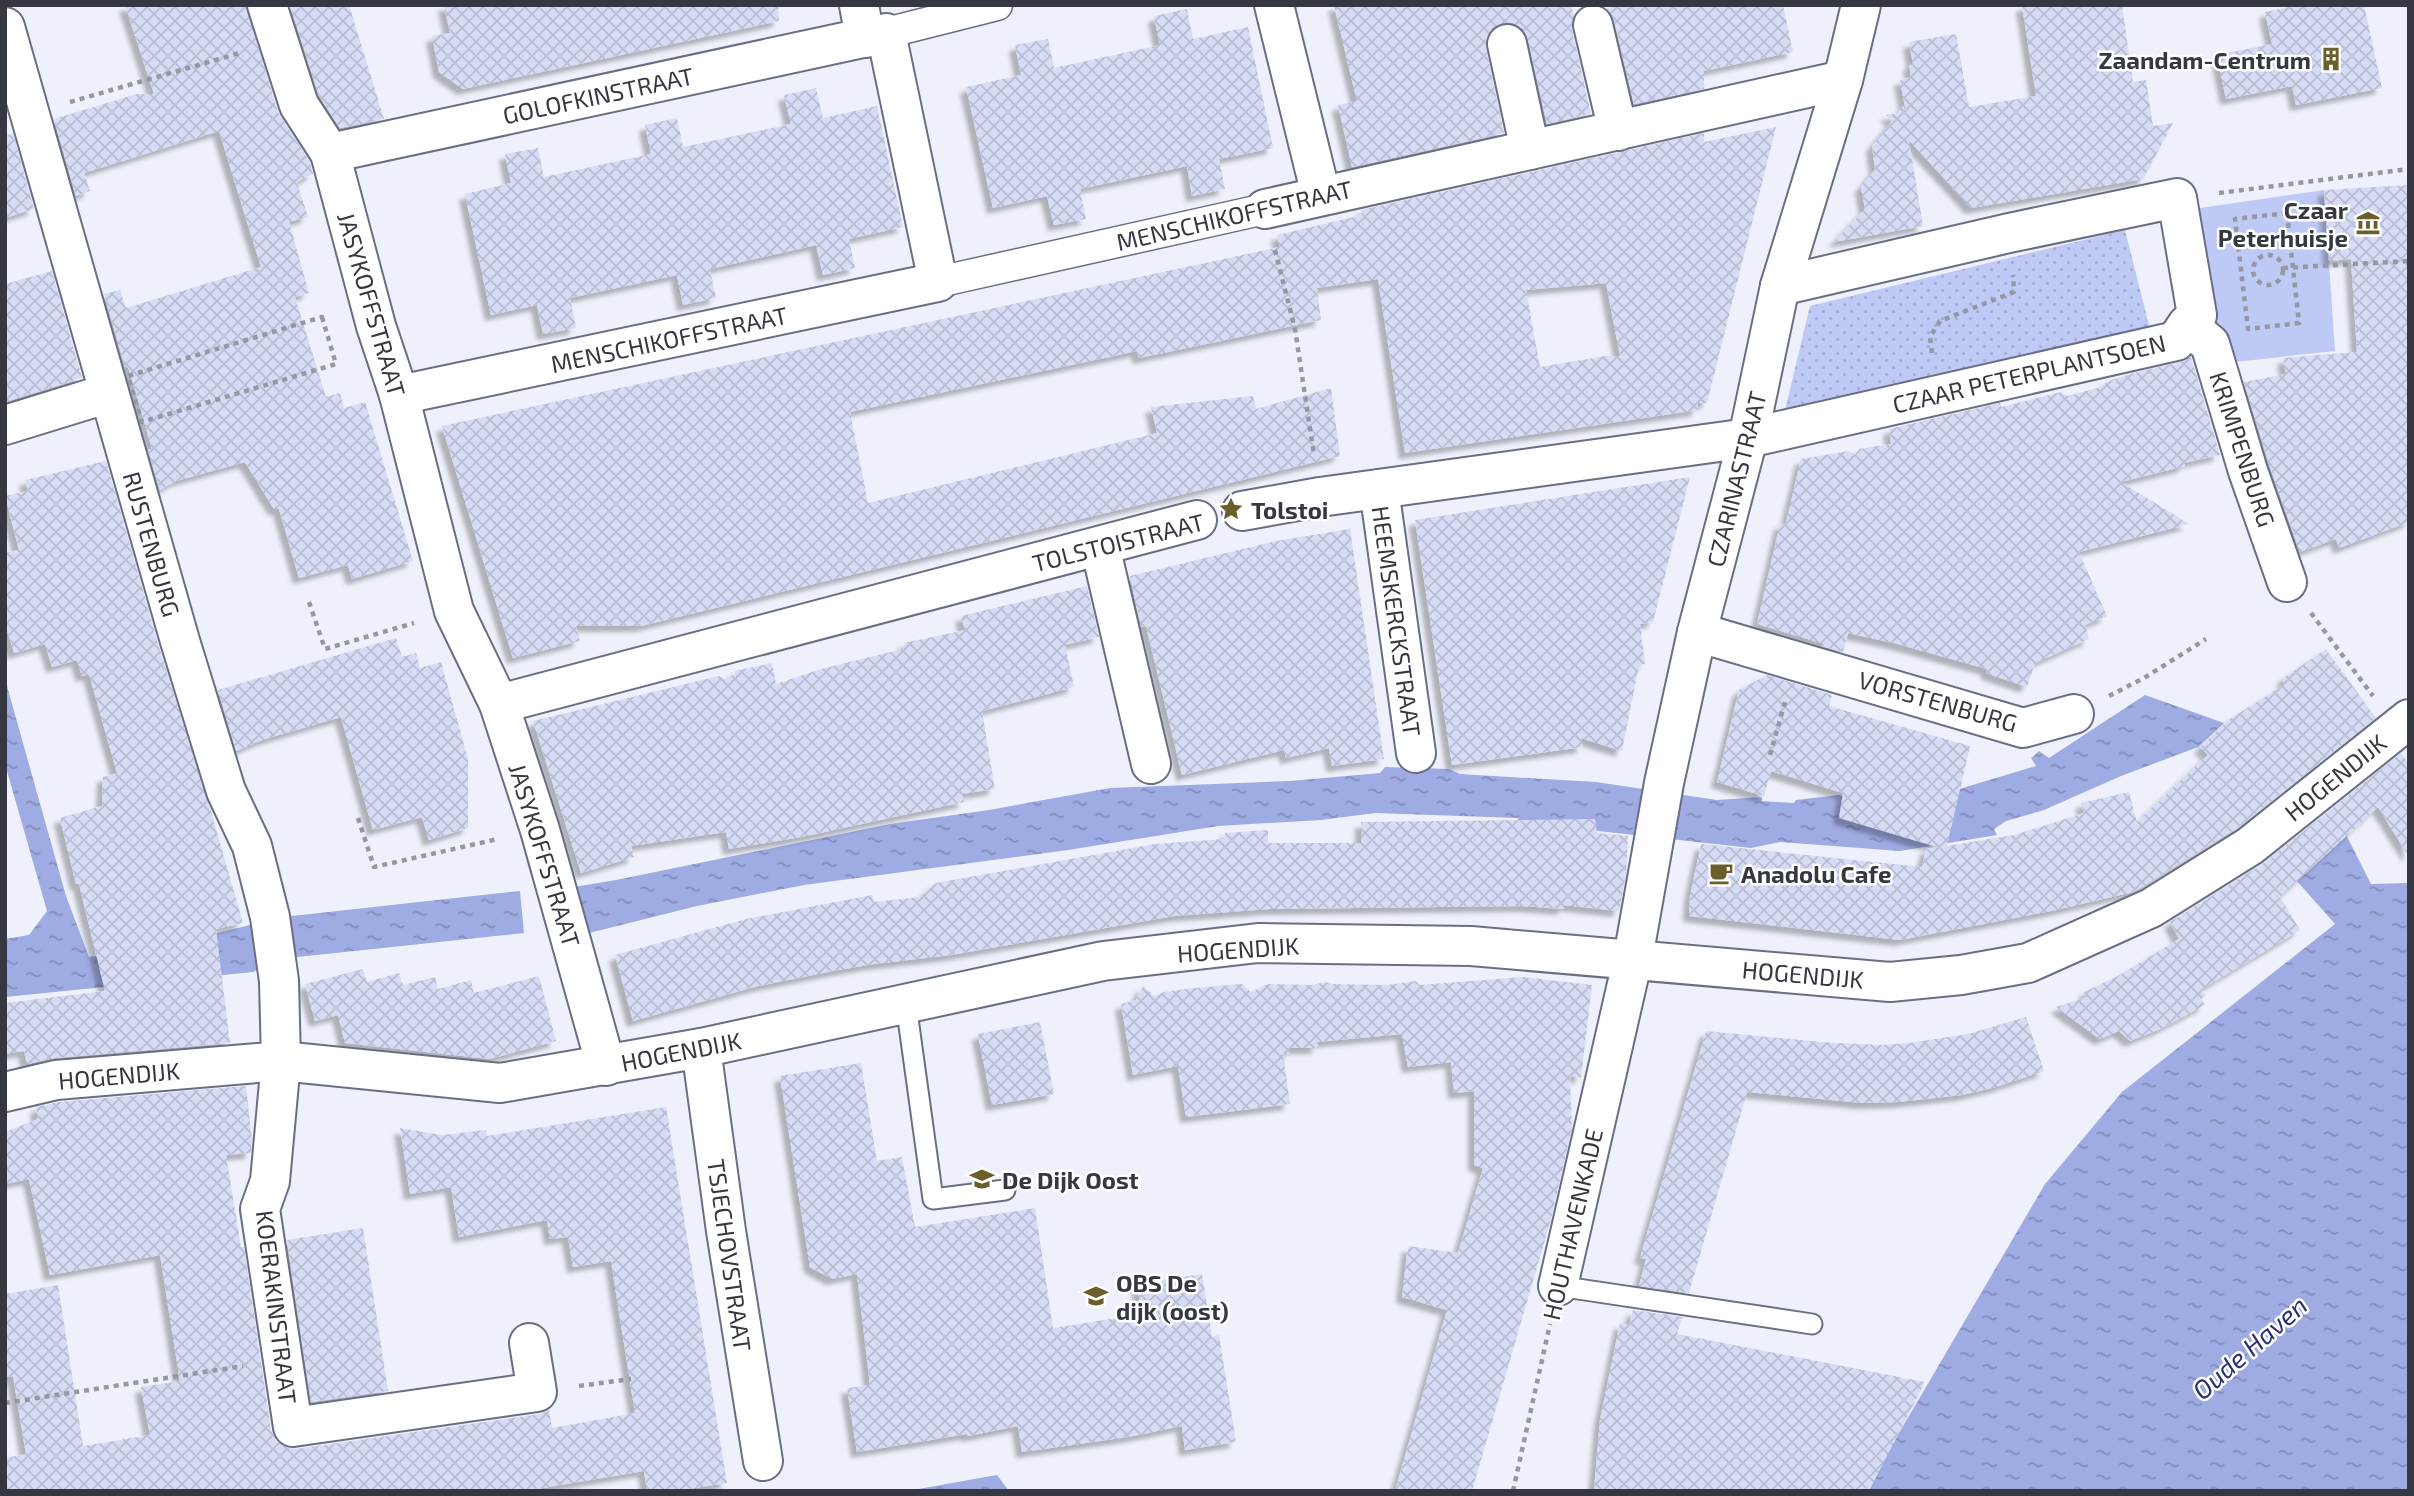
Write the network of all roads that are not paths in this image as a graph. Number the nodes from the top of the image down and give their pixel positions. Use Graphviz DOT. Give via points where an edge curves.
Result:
graph roads {
  1 [pos="267,5"];
  2 [pos="997,5"];
  3 [pos="1274,5"];
  4 [pos="1861,5"];
  5 [pos="870,25"];
  6 [pos="1593,26"];
  7 [pos="5,27"];
  8 [pos="1507,44"];
  9 [pos="1843,80"];
  10 [pos="1618,131"];
  11 [pos="1530,150"];
  12 [pos="330,153"];
  13 [pos="1321,195"];
  14 [pos="1265,209"];
  15 [pos="938,282"];
  16 [pos="1780,286"];
  17 [pos="2187,325"];
  18 [pos="399,395"];
  19 [pos="119,401"];
  20 [pos="5,425"];
  21 [pos="1748,438"];
  22 [pos="1378,489"];
  23 [pos="1242,511"];
  24 [pos="1197,520"];
  25 [pos="1100,546"];
  26 [pos="2287,582"];
  27 [pos="1697,632"];
  28 [pos="499,704"];
  29 [pos="2393,711"];
  30 [pos="2074,715"];
  31 [pos="1416,752"];
  32 [pos="1151,764"];
  33 [pos="1633,958"];
  34 [pos="905,1004"];
  35 [pos="701,1048"];
  36 [pos="281,1061"];
  37 [pos="606,1066"];
  38 [pos="5,1092"];
  39 [pos="1005,1190"];
  40 [pos="1558,1286"];
  41 [pos="1812,1324"];
  42 [pos="529,1343"];
  43 [pos="763,1461"];
  1 -- 12 [label="street, JASYKOFFSTRAAT" via="299,105"];
  2 -- 5 [label="street, GOLOFKINSTRAAT"];
  3 -- 13 [label="street"];
  4 -- 9 [label="street, CZARINASTRAAT"];
  5 -- 12 [label="street, GOLOFKINSTRAAT"];
  5 -- 15 [label="street"];
  6 -- 10 [label="street"];
  7 -- 19 [label="street, RUSTENBURG"];
  8 -- 11 [label="street"];
  9 -- 10 [label="street, MENSCHIKOFFSTRAAT"];
  9 -- 16 [label="street, CZARINASTRAAT"];
  10 -- 11 [label="street, MENSCHIKOFFSTRAAT"];
  11 -- 13 [label="street, MENSCHIKOFFSTRAAT"];
  12 -- 18 [label="street, JASYKOFFSTRAAT"];
  13 -- 14 [label="street, MENSCHIKOFFSTRAAT"];
  14 -- 15 [label="street, MENSCHIKOFFSTRAAT"];
  15 -- 18 [label="street, MENSCHIKOFFSTRAAT"];
  16 -- 17 [label="street, CZAAR PETERPLANTSOEN" via="2177,198 2197,316"];
  16 -- 21 [label="street, CZARINASTRAAT"];
  17 -- 21 [label="street, CZAAR PETERPLANTSOEN" via="2176,341"];
  17 -- 26 [label="street, KRIMPENBURG" via="2210,344"];
  18 -- 28 [label="street, JASYKOFFSTRAAT" via="454,611"];
  19 -- 20 [label="street"];
  19 -- 36 [label="street, RUSTENBURG" via="184,653 226,791 252,846 270,917 279,981"];
  21 -- 22 [label="street, TOLSTOISTRAAT"];
  21 -- 27 [label="street, CZARINASTRAAT"];
  22 -- 23 [label="street, TOLSTOISTRAAT"];
  22 -- 31 [label="street, HEEMSKERCKSTRAAT"];
  23 -- 24 [label="street, TOLSTOISTRAAT"];
  24 -- 25 [label="street, TOLSTOISTRAAT"];
  25 -- 28 [label="street, TOLSTOISTRAAT"];
  25 -- 32 [label="street"];
  27 -- 30 [label="street, VORSTENBURG" via="2023,728"];
  27 -- 33 [label="street, CZARINASTRAAT"];
  28 -- 37 [label="street, JASYKOFFSTRAAT" via="540,830"];
  29 -- 33 [label="street, HOGENDIJK" via="2250,846 2151,908 2028,963 1890,982"];
  33 -- 34 [label="street, HOGENDIJK" via="1471,946 1258,943 1103,961"];
  33 -- 40 [label="street, HOUTHAVENKADE"];
  34 -- 35 [label="street, HOGENDIJK"];
  34 -- 39 [label="lane" via="933,1199"];
  35 -- 37 [label="street, HOGENDIJK"];
  35 -- 43 [label="street, TSJECHOVSTRAAT"];
  36 -- 37 [label="street, HOGENDIJK" via="500,1083"];
  36 -- 38 [label="street, HOGENDIJK" via="56,1080"];
  36 -- 42 [label="street, KOERAKINSTRAAT" via="270,1181 260,1209 293,1427 537,1392"];
  40 -- 41 [label="lane"];
}
